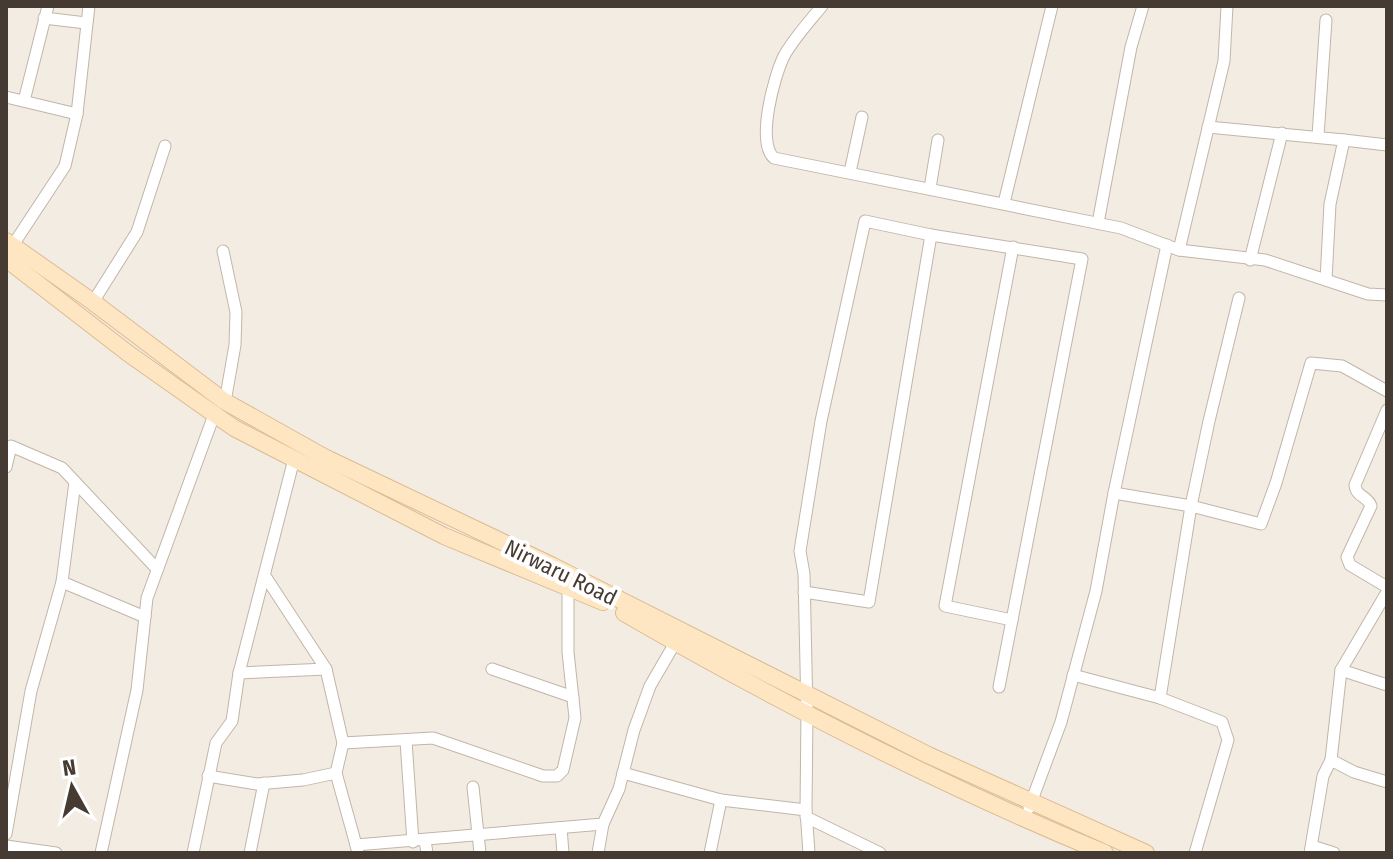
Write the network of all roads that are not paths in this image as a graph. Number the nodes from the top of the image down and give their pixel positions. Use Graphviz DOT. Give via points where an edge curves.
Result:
graph roads {
  1 [pos="89,6"];
  2 [pos="822,6"];
  3 [pos="1052,6"];
  4 [pos="1143,6"];
  5 [pos="1227,6"];
  6 [pos="46,12"];
  7 [pos="1326,20"];
  8 [pos="86,23"];
  9 [pos="6,97"];
  10 [pos="24,101"];
  11 [pos="77,114"];
  12 [pos="862,117"];
  13 [pos="1208,127"];
  14 [pos="1282,133"];
  15 [pos="1318,136"];
  16 [pos="938,140"];
  17 [pos="1344,140"];
  18 [pos="1387,145"];
  19 [pos="165,146"];
  20 [pos="850,172"];
  21 [pos="930,188"];
  22 [pos="1004,203"];
  23 [pos="1098,223"];
  24 [pos="931,235"];
  25 [pos="1013,247"];
  26 [pos="8,248"];
  27 [pos="1173,248"];
  28 [pos="223,251"];
  29 [pos="1250,260"];
  30 [pos="1326,280"];
  31 [pos="1387,295"];
  32 [pos="1239,298"];
  33 [pos="93,302"];
  34 [pos="1387,391"];
  35 [pos="219,409"];
  36 [pos="1387,410"];
  37 [pos="294,459"];
  38 [pos="6,467"];
  39 [pos="75,482"];
  40 [pos="1114,493"];
  41 [pos="1191,506"];
  42 [pos="157,569"];
  43 [pos="265,576"];
  44 [pos="62,582"];
  45 [pos="568,588"];
  46 [pos="1387,590"];
  47 [pos="804,592"];
  48 [pos="145,617"];
  49 [pos="1012,620"];
  50 [pos="675,643"];
  51 [pos="326,669"];
  52 [pos="492,669"];
  53 [pos="1341,670"];
  54 [pos="239,673"];
  55 [pos="1073,675"];
  56 [pos="1387,685"];
  57 [pos="999,687"];
  58 [pos="806,693"];
  59 [pos="573,697"];
  60 [pos="1160,698"];
  61 [pos="807,712"];
  62 [pos="406,741"];
  63 [pos="343,743"];
  64 [pos="1331,760"];
  65 [pos="336,773"];
  66 [pos="623,773"];
  67 [pos="208,776"];
  68 [pos="1387,782"];
  69 [pos="264,783"];
  70 [pos="473,787"];
  71 [pos="721,800"];
  72 [pos="1031,803"];
  73 [pos="806,814"];
  74 [pos="1025,820"];
  75 [pos="603,824"];
  76 [pos="561,828"];
  77 [pos="6,834"];
  78 [pos="479,836"];
  79 [pos="422,845"];
  80 [pos="6,846"];
  81 [pos="357,849"];
  82 [pos="1311,849"];
  83 [pos="865,850"];
  84 [pos="56,853"];
  85 [pos="101,853"];
  86 [pos="193,853"];
  87 [pos="250,853"];
  88 [pos="480,853"];
  89 [pos="563,853"];
  90 [pos="598,853"];
  91 [pos="710,853"];
  92 [pos="809,853"];
  93 [pos="880,853"];
  94 [pos="1105,853"];
  95 [pos="1146,853"];
  96 [pos="1195,853"];
  97 [pos="1334,853"];
  1 -- 8 [label="street"];
  2 -- 20 [label="street" via="783,58 771,94 765,143 774,158"];
  3 -- 22 [label="street"];
  4 -- 23 [label="street"];
  5 -- 13 [label="street" via="1224,61"];
  6 -- 8 [label="street"];
  6 -- 10 [label="street"];
  7 -- 15 [label="street"];
  8 -- 11 [label="street"];
  9 -- 10 [label="street"];
  10 -- 11 [label="street"];
  11 -- 26 [label="street" via="65,166"];
  12 -- 20 [label="street"];
  13 -- 14 [label="street"];
  13 -- 27 [label="street"];
  14 -- 15 [label="street"];
  14 -- 29 [label="street"];
  15 -- 17 [label="street"];
  16 -- 21 [label="street"];
  17 -- 18 [label="street"];
  17 -- 30 [label="street" via="1330,204"];
  19 -- 33 [label="street" via="137,232"];
  20 -- 21 [label="street"];
  21 -- 22 [label="street"];
  22 -- 23 [label="street"];
  23 -- 27 [label="street"];
  24 -- 25 [label="street"];
  24 -- 47 [label="street" via="869,602"];
  24 -- 47 [label="street" via="865,221 821,421 800,551"];
  25 -- 49 [label="street" via="945,606"];
  25 -- 49 [label="street" via="1082,259"];
  26 -- 33 [label="street, Nirwaru Road"];
  26 -- 35 [label="street, Nirwaru Road"];
  27 -- 29 [label="street"];
  27 -- 40 [label="street"];
  28 -- 35 [label="street" via="236,312 235,345"];
  29 -- 30 [label="street"];
  30 -- 31 [label="street"];
  32 -- 41 [label="street"];
  33 -- 35 [label="street, Nirwaru Road"];
  34 -- 41 [label="street" via="1342,366 1311,363 1261,524"];
  35 -- 37 [label="street, Nirwaru Road"];
  35 -- 42 [label="street"];
  35 -- 58 [label="street, Nirwaru Road" via="553,566"];
  36 -- 46 [label="street" via="1355,485 1371,506 1347,557 1350,565"];
  37 -- 43 [label="street"];
  37 -- 45 [label="street, Nirwaru Road" via="444,536"];
  38 -- 39 [label="street" via="11,446 62,468"];
  39 -- 42 [label="street"];
  39 -- 44 [label="street"];
  40 -- 41 [label="street"];
  40 -- 55 [label="street"];
  41 -- 60 [label="street"];
  42 -- 48 [label="street"];
  43 -- 51 [label="street"];
  43 -- 54 [label="street"];
  44 -- 48 [label="street"];
  44 -- 77 [label="street" via="31,691"];
  45 -- 50 [label="street, Nirwaru Road"];
  45 -- 59 [label="street"];
  46 -- 53 [label="street"];
  47 -- 58 [label="street"];
  48 -- 85 [label="street" via="137,690"];
  49 -- 57 [label="street"];
  50 -- 61 [label="street, Nirwaru Road"];
  50 -- 66 [label="street" via="650,686"];
  51 -- 54 [label="street"];
  51 -- 63 [label="street"];
  52 -- 59 [label="street"];
  53 -- 56 [label="street"];
  53 -- 64 [label="street"];
  54 -- 67 [label="street" via="232,721 216,743"];
  55 -- 60 [label="street"];
  55 -- 72 [label="street"];
  58 -- 61 [label="street"];
  58 -- 72 [label="street, Nirwaru Road"];
  59 -- 62 [label="street" via="575,718 557,776 543,776 433,738"];
  60 -- 96 [label="street" via="1214,717 1226,728 1228,740"];
  61 -- 73 [label="street"];
  61 -- 74 [label="street, Nirwaru Road"];
  62 -- 63 [label="street"];
  62 -- 79 [label="street"];
  63 -- 65 [label="street"];
  64 -- 68 [label="street"];
  64 -- 82 [label="street" via="1323,776"];
  65 -- 69 [label="street"];
  65 -- 81 [label="street"];
  66 -- 71 [label="street"];
  66 -- 75 [label="street"];
  67 -- 69 [label="street"];
  67 -- 86 [label="street"];
  69 -- 87 [label="street"];
  70 -- 78 [label="street"];
  71 -- 73 [label="street"];
  71 -- 91 [label="street"];
  72 -- 74 [label="street"];
  72 -- 95 [label="street, Nirwaru Road"];
  73 -- 83 [label="street"];
  73 -- 92 [label="street"];
  74 -- 94 [label="street, Nirwaru Road"];
  75 -- 76 [label="street"];
  75 -- 90 [label="street"];
  76 -- 78 [label="street"];
  76 -- 89 [label="street"];
  78 -- 79 [label="street"];
  78 -- 88 [label="street"];
  79 -- 81 [label="street"];
  80 -- 84 [label="street"];
  82 -- 97 [label="street"];
  83 -- 93 [label="street"];
}
